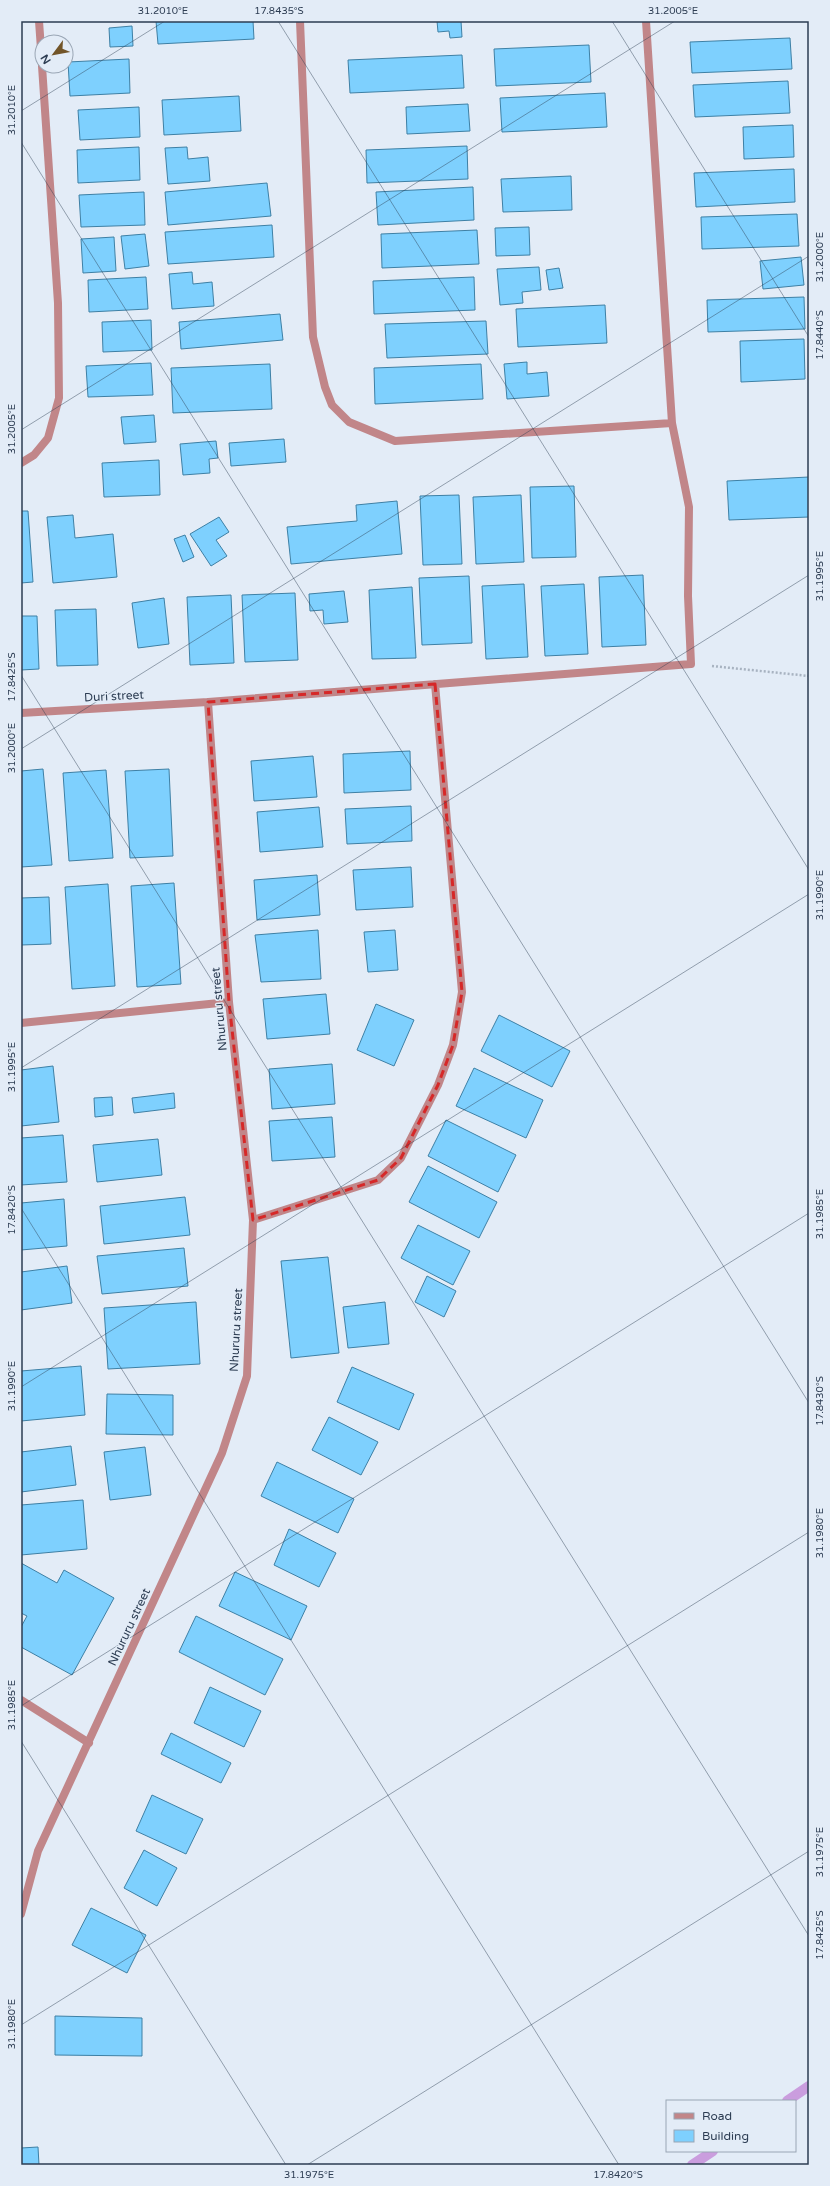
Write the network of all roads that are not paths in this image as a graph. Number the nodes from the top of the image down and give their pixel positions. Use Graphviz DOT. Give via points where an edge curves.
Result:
graph roads {
  1 [pos="39,21"];
  2 [pos="300,21"];
  3 [pos="646,21"];
  4 [pos="40,34"];
  5 [pos="43,74"];
  6 [pos="672,423"];
  7 [pos="21,463"];
  8 [pos="435,684"];
  9 [pos="208,702"];
  10 [pos="21,713"];
  11 [pos="229,1002"];
  12 [pos="21,1023"];
  13 [pos="253,1220"];
  14 [pos="21,1700"];
  15 [pos="89,1743"];
  16 [pos="21,1914"];
  1 -- 4 [label="street"];
  2 -- 6 [label="street" via="313,336 324,387 332,405 349,422 395,440"];
  3 -- 6 [label="street"];
  5 -- 7 [label="street" via="58,303 59,398 48,438 34,454"];
  6 -- 8 [label="street, Duri street" via="689,507 688,596 691,664"];
  8 -- 9 [label="street, Duri street"];
  8 -- 13 [label="street" via="462,992 453,1045 438,1085 401,1158 378,1180"];
  9 -- 10 [label="street, Duri street"];
  9 -- 11 [label="street, Nhururu street"];
  11 -- 12 [label="street"];
  11 -- 13 [label="street, Nhururu street"];
  13 -- 15 [label="street, Nhururu street" via="247,1376 222,1453"];
  14 -- 15 [label="street"];
  15 -- 16 [label="street, Nhururu street" via="38,1852"];
}
